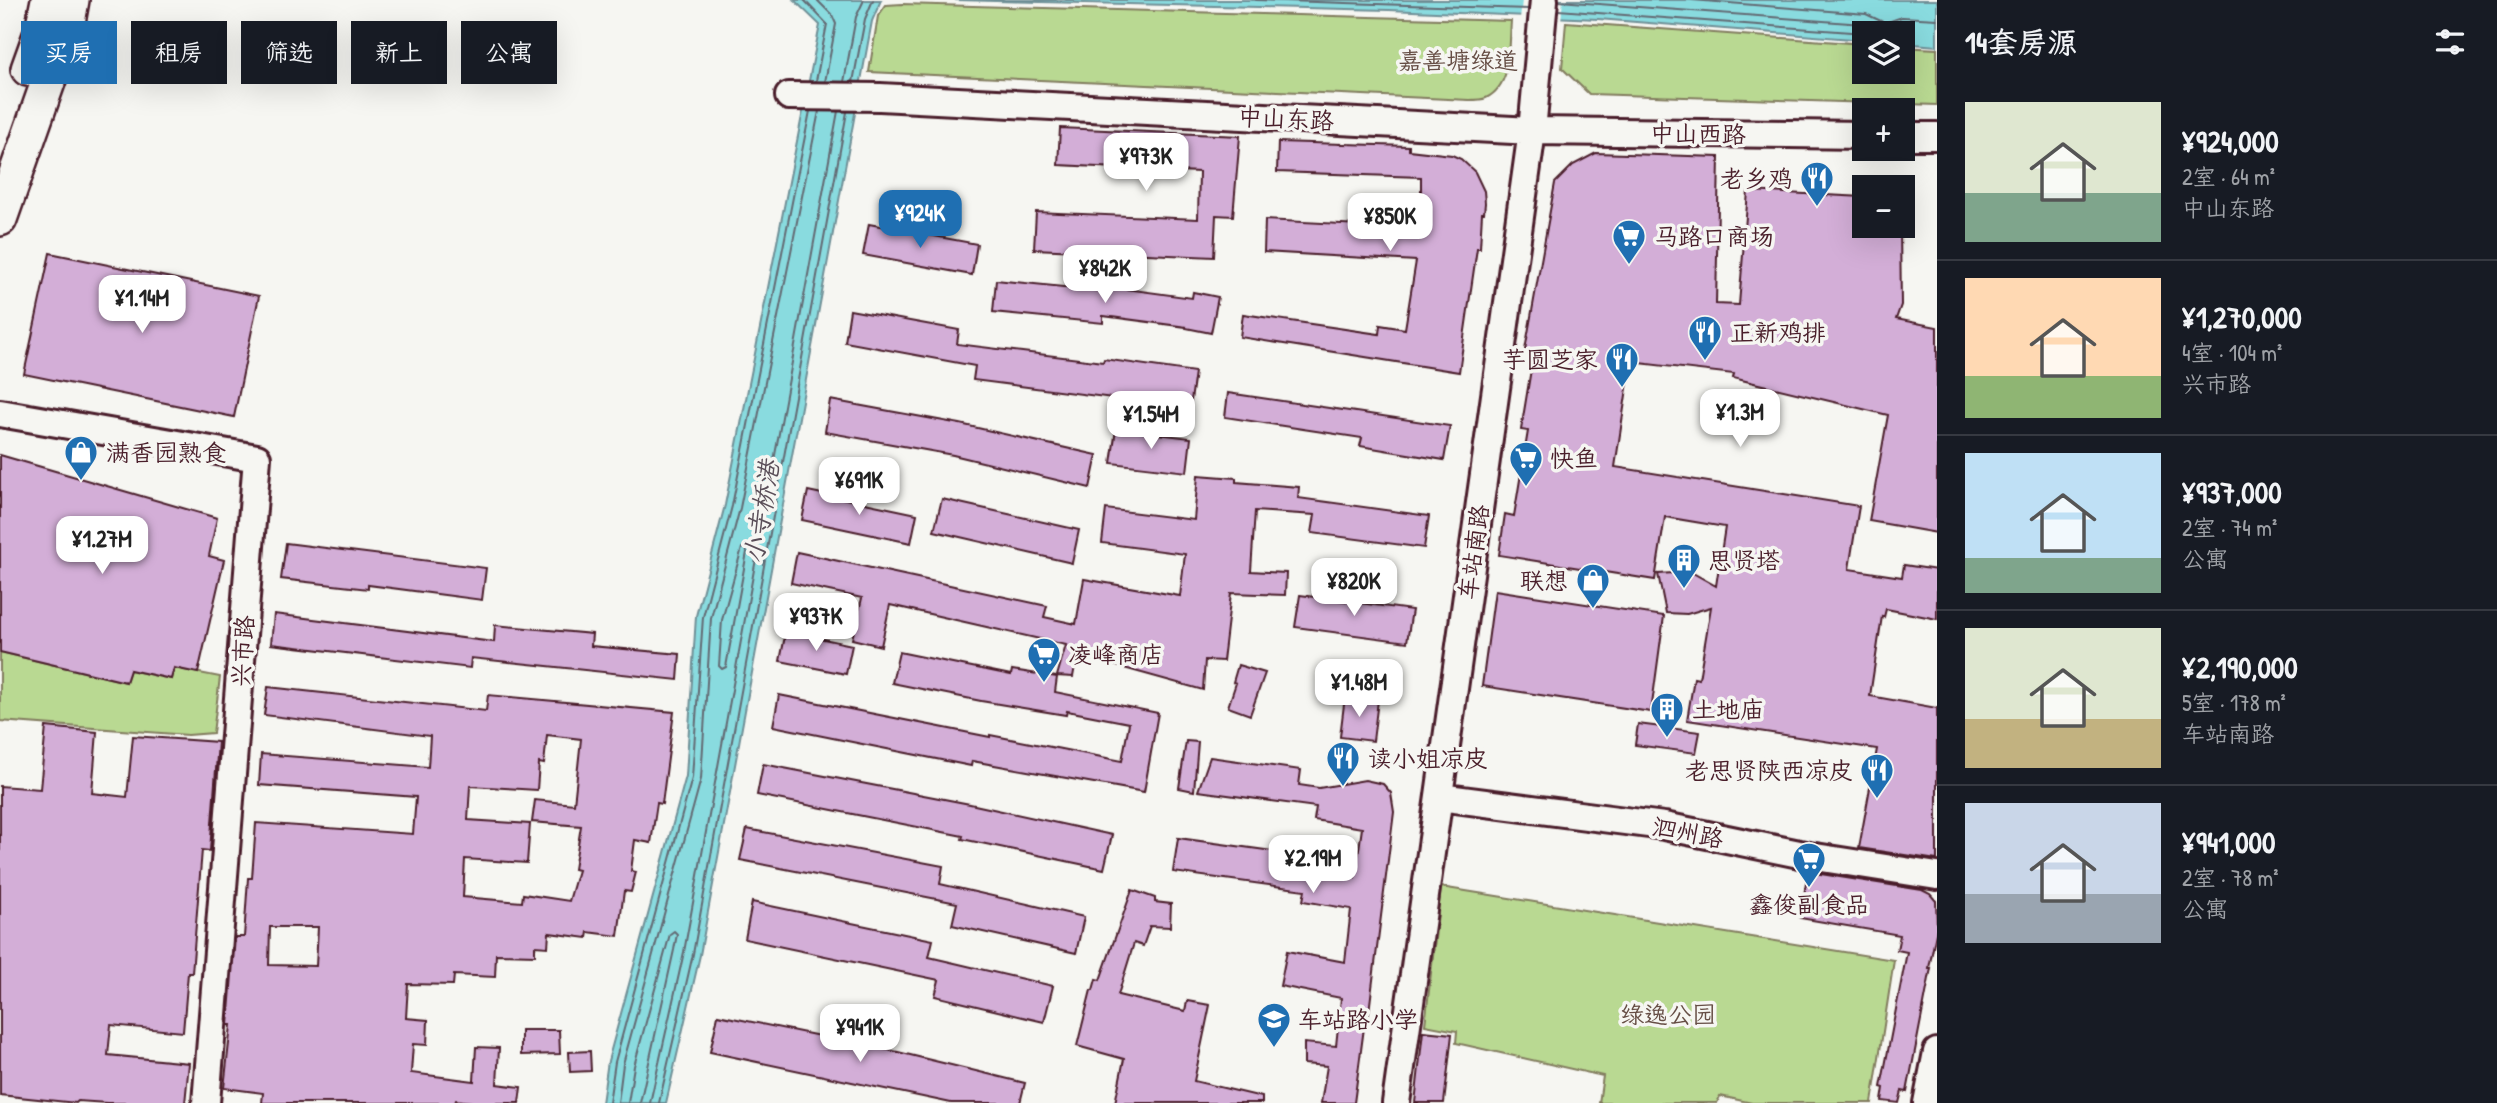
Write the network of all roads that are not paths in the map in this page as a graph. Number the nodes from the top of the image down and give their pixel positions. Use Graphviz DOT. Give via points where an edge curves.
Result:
graph roads {
  1 [pos="1544,0"];
  2 [pos="57,14"];
  3 [pos="789,96"];
  4 [pos="1532,131"];
  5 [pos="1852,135"];
  6 [pos="1915,136"];
  7 [pos="1937,136"];
  8 [pos="0,151"];
  9 [pos="0,219"];
  10 [pos="0,413"];
  11 [pos="1438,797"];
  12 [pos="1937,876"];
  13 [pos="1937,1052"];
  14 [pos="206,1103"];
  15 [pos="1396,1103"];
  16 [pos="1927,1103"];
  1 -- 4 [label="street, 车站南路"];
  2 -- 8 [label="main road"];
  2 -- 9 [label="main road"];
  3 -- 4 [label="street, 中山东路"];
  4 -- 5 [label="street, 中山西路"];
  4 -- 11 [label="street, 车站南路"];
  6 -- 7 [label="street"];
  10 -- 14 [label="street, 兴市路" via="257,458"];
  11 -- 12 [label="street, 泗州路" via="1664,826"];
  11 -- 15 [label="street, 车站南路"];
  13 -- 16 [label="street"];
}
